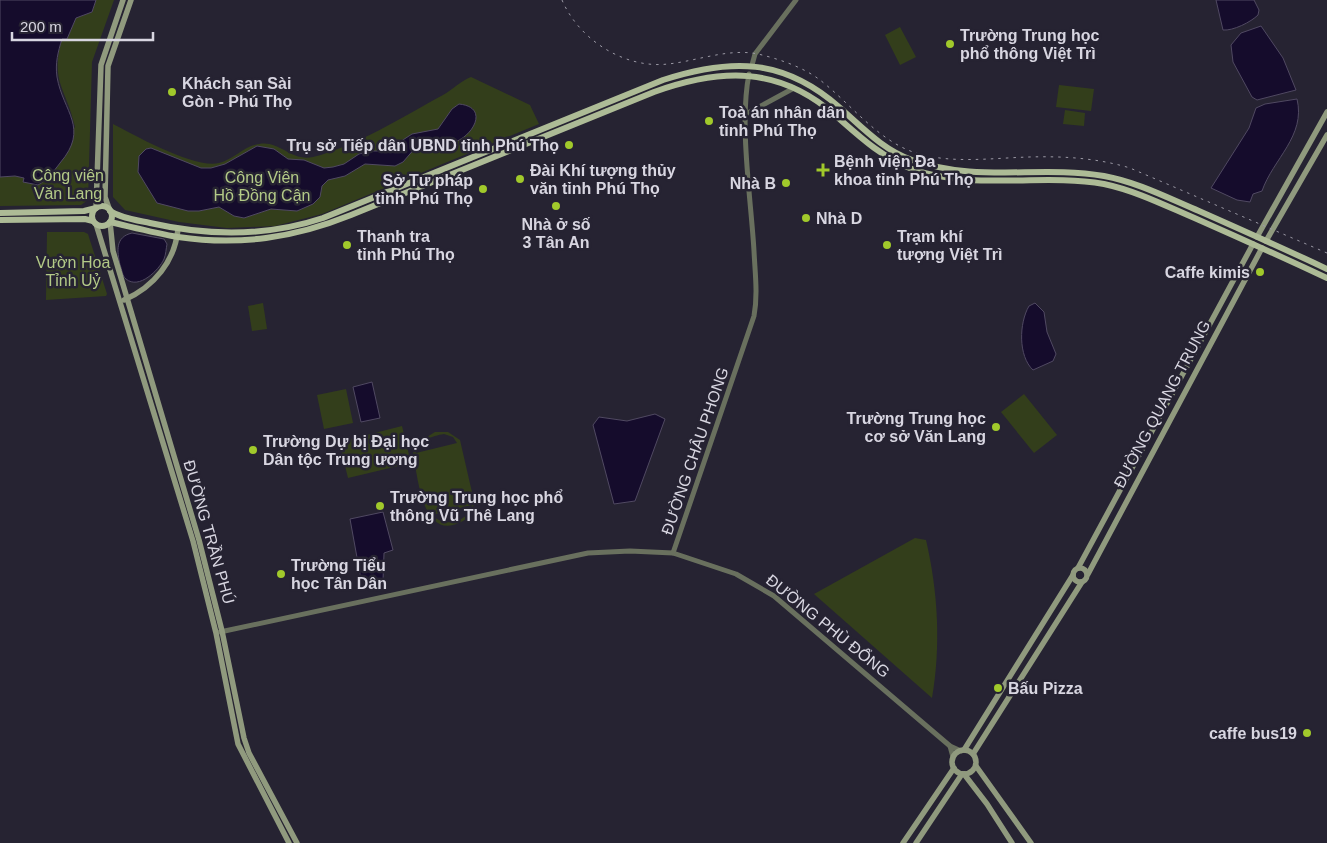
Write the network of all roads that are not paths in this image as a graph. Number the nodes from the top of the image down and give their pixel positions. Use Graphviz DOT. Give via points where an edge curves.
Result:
graph roads {
  1 [pos="123,0"];
  2 [pos="131,0"];
  3 [pos="796,0"];
  4 [pos="102,57"];
  5 [pos="110,59"];
  6 [pos="752,65"];
  7 [pos="749,74"];
  8 [pos="652,84"];
  9 [pos="794,88"];
  10 [pos="654,92"];
  11 [pos="840,108"];
  12 [pos="1327,112"];
  13 [pos="746,114"];
  14 [pos="835,115"];
  15 [pos="1327,135"];
  16 [pos="96,208"];
  17 [pos="110,210"];
  18 [pos="0,213"];
  19 [pos="0,220"];
  20 [pos="110,222"];
  21 [pos="94,223"];
  22 [pos="178,229"];
  23 [pos="177,237"];
  24 [pos="1257,237"];
  25 [pos="1266,241"];
  26 [pos="1253,244"];
  27 [pos="1262,248"];
  28 [pos="1327,269"];
  29 [pos="1327,278"];
  30 [pos="1231,283"];
  31 [pos="1240,288"];
  32 [pos="123,300"];
  33 [pos="673,554"];
  34 [pos="1078,568"];
  35 [pos="1088,574"];
  36 [pos="1073,575"];
  37 [pos="1082,582"];
  38 [pos="219,632"];
  39 [pos="950,746"];
  40 [pos="963,751"];
  41 [pos="973,754"];
  42 [pos="953,757"];
  43 [pos="976,766"];
  44 [pos="954,768"];
  45 [pos="963,774"];
  46 [pos="289,843"];
  47 [pos="296,843"];
  48 [pos="903,843"];
  49 [pos="916,843"];
  50 [pos="1012,843"];
  51 [pos="1031,843"];
  1 -- 4 [label="main road"];
  2 -- 5 [label="main road"];
  3 -- 6 [label="street" via="756,54"];
  4 -- 5 [label="main road"];
  4 -- 16 [label="main road"];
  5 -- 17 [label="main road" via="105,200"];
  6 -- 8 [label="main road" via="704,70"];
  6 -- 11 [label="main road" via="799,80"];
  7 -- 9 [label="main road"];
  7 -- 10 [label="main road" via="706,78"];
  7 -- 13 [label="street, ĐƯỜNG CHÂU PHONG"];
  8 -- 10 [label="main road"];
  8 -- 22 [label="main road" via="311,222 257,233"];
  9 -- 13 [label="street"];
  9 -- 14 [label="main road"];
  10 -- 23 [label="main road" via="313,230 258,241"];
  11 -- 14 [label="main road"];
  11 -- 24 [label="main road" via="880,143 912,160 968,173 1070,173 1106,177 1137,185"];
  12 -- 24 [label="main road"];
  13 -- 33 [label="street, ĐƯỜNG CHÂU PHONG" via="756,290 754,316"];
  14 -- 26 [label="main road" via="876,150 912,169 966,181 1069,180 1106,185 1142,196"];
  15 -- 25 [label="main road"];
  16 -- 17 [label="main road" via="104,206"];
  16 -- 18 [label="main road"];
  16 -- 21 [label="main road" via="92,213"];
  17 -- 20 [label="main road"];
  17 -- 22 [label="main road" via="124,217"];
  19 -- 21 [label="main road" via="85,218"];
  20 -- 21 [label="main road" via="103,226"];
  20 -- 23 [label="main road"];
  20 -- 32 [label="main road, ĐƯỜNG TRẦN PHÚ"];
  21 -- 32 [label="main road, ĐƯỜNG TRẦN PHÚ"];
  22 -- 23 [label="main road"];
  23 -- 32 [label="main road" via="172,256 164,269 149,284"];
  24 -- 25 [label="main road"];
  25 -- 28 [label="main road"];
  26 -- 27 [label="main road"];
  26 -- 30 [label="main road, ĐƯỜNG QUANG TRUNG"];
  27 -- 29 [label="main road"];
  27 -- 31 [label="main road, ĐƯỜNG QUANG TRUNG"];
  30 -- 31 [label="main road"];
  30 -- 34 [label="main road, ĐƯỜNG QUANG TRUNG"];
  31 -- 35 [label="main road, ĐƯỜNG QUANG TRUNG"];
  32 -- 38 [label="main road, ĐƯỜNG TRẦN PHÚ" via="196,531"];
  33 -- 38 [label="street, ĐƯỜNG CHÂU PHONG" via="630,551 582,554"];
  33 -- 39 [label="street, ĐƯỜNG PHÙ ĐỔNG" via="736,574 774,596"];
  34 -- 35 [label="main road" via="1085,568"];
  34 -- 36 [label="main road"];
  35 -- 37 [label="main road"];
  36 -- 37 [label="main road" via="1076,581"];
  36 -- 40 [label="main road"];
  37 -- 41 [label="main road"];
  38 -- 46 [label="main road, ĐƯỜNG TRẦN PHÚ" via="238,744"];
  38 -- 47 [label="main road, ĐƯỜNG TRẦN PHÚ" via="249,753"];
  39 -- 40 [label="street, ĐƯỜNG PHÙ ĐỔNG"];
  39 -- 42 [label="street"];
  40 -- 41 [label="main road"];
  40 -- 42 [label="main road"];
  41 -- 43 [label="main road"];
  42 -- 44 [label="main road"];
  43 -- 45 [label="main road"];
  43 -- 51 [label="main road"];
  44 -- 45 [label="main road"];
  44 -- 48 [label="main road"];
  45 -- 49 [label="main road"];
  45 -- 50 [label="main road" via="988,804"];
}
